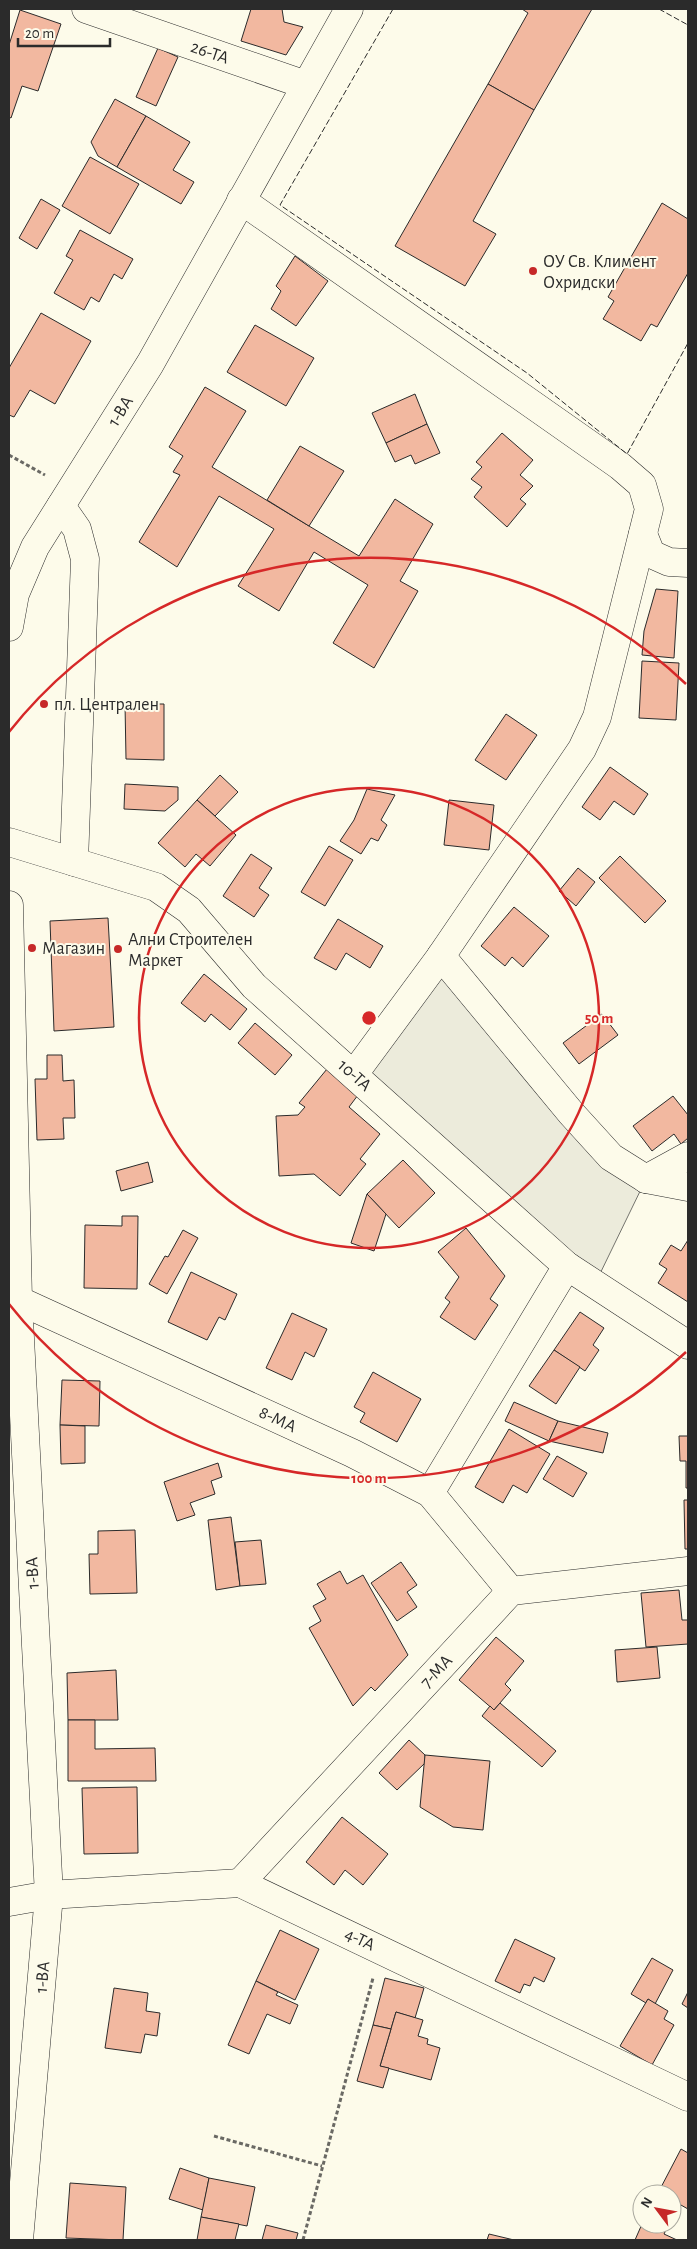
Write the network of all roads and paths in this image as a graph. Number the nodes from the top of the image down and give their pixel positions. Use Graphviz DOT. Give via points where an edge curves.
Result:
graph roads {
  1 [pos="86,9"];
  2 [pos="349,9"];
  3 [pos="306,85"];
  4 [pos="241,200"];
  5 [pos="9,456"];
  6 [pos="66,498"];
  7 [pos="643,534"];
  8 [pos="688,563"];
  9 [pos="9,626"];
  10 [pos="9,842"];
  11 [pos="74,862"];
  12 [pos="9,904"];
  13 [pos="441,956"];
  14 [pos="354,1074"];
  15 [pos="688,1156"];
  16 [pos="646,1179"];
  17 [pos="688,1187"];
  18 [pos="567,1266"];
  19 [pos="14,1298"];
  20 [pos="688,1345"];
  21 [pos="430,1492"];
  22 [pos="688,1571"];
  23 [pos="511,1590"];
  24 [pos="240,1883"];
  25 [pos="49,1895"];
  26 [pos="9,1902"];
  27 [pos="381,1949"];
  28 [pos="688,2096"];
  29 [pos="214,2136"];
  30 [pos="322,2166"];
  31 [pos="20,2240"];
  32 [pos="303,2240"];
  1 -- 3 [label="street, 26-ТА"];
  2 -- 3 [label="street, 1-ВА"];
  3 -- 4 [label="street, 1-ВА"];
  4 -- 6 [label="street, 1-ВА" via="150,364"];
  4 -- 7 [label="street" via="620,466 642,485 649,509"];
  5 -- 6 [label="path"];
  6 -- 9 [label="street, 1-ВА" via="35,547 16,594"];
  6 -- 11 [label="street" via="85,559"];
  7 -- 8 [label="street" via="651,554 669,562"];
  7 -- 13 [label="street" via="597,717 582,749"];
  10 -- 11 [label="street, 10-ТА"];
  11 -- 14 [label="street, 10-ТА" via="156,886 189,910 254,986"];
  12 -- 19 [label="street, 1-ВА"];
  13 -- 14 [label="street"];
  13 -- 16 [label="street" via="611,1157"];
  14 -- 18 [label="street, 10-ТА"];
  15 -- 16 [label="street"];
  16 -- 17 [label="street"];
  18 -- 20 [label="street, 10-ТА"];
  18 -- 21 [label="street"];
  19 -- 21 [label="street, 8-МА" via="352,1452"];
  19 -- 25 [label="street, 1-ВА"];
  21 -- 23 [label="street, 8-МА"];
  22 -- 23 [label="street"];
  23 -- 24 [label="street, 7-МА"];
  24 -- 25 [label="street, 4-ТА"];
  24 -- 27 [label="street, 4-ТА"];
  25 -- 26 [label="street, 4-ТА"];
  25 -- 31 [label="street, 1-ВА"];
  27 -- 28 [label="street, 4-ТА"];
  27 -- 30 [label="path"];
  29 -- 30 [label="path"];
  30 -- 32 [label="path"];
}
